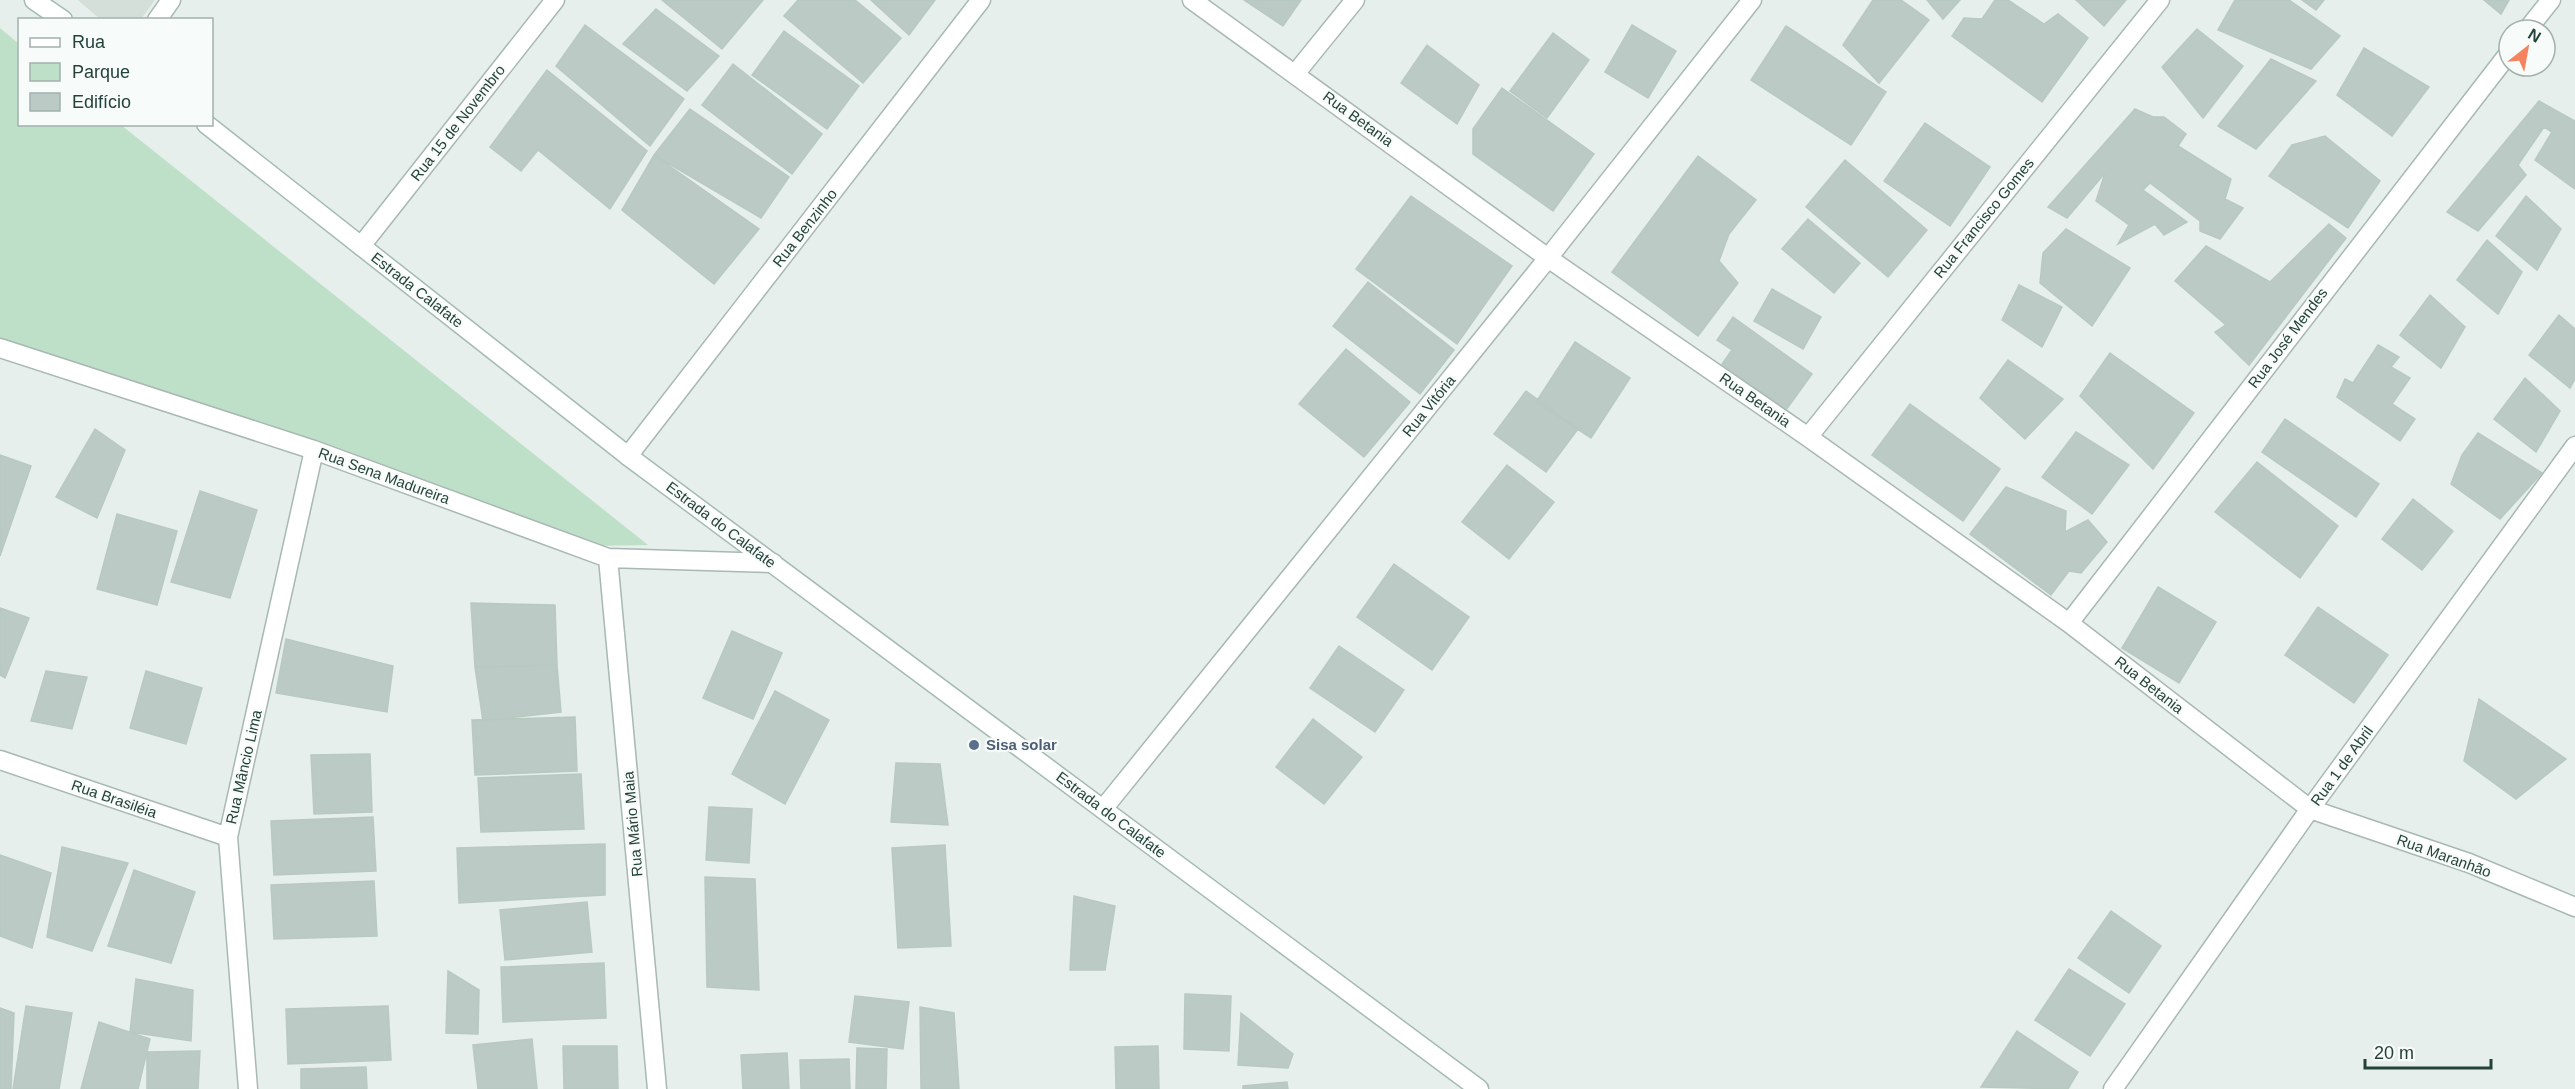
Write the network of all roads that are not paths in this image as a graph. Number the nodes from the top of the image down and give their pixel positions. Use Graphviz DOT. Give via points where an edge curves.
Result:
graph roads {
  1 [pos="34,0"];
  2 [pos="171,0"];
  3 [pos="555,0"];
  4 [pos="981,0"];
  5 [pos="1192,0"];
  6 [pos="1355,0"];
  7 [pos="1752,0"];
  8 [pos="2160,0"];
  9 [pos="2551,0"];
  10 [pos="60,18"];
  11 [pos="158,18"];
  12 [pos="2537,18"];
  13 [pos="2497,69"];
  14 [pos="1295,74"];
  15 [pos="209,126"];
  16 [pos="361,246"];
  17 [pos="1548,258"];
  18 [pos="0,348"];
  19 [pos="1808,437"];
  20 [pos="2575,446"];
  21 [pos="314,450"];
  22 [pos="628,456"];
  23 [pos="608,558"];
  24 [pos="773,563"];
  25 [pos="2069,623"];
  26 [pos="0,760"];
  27 [pos="1103,809"];
  28 [pos="2310,809"];
  29 [pos="228,837"];
  30 [pos="2575,908"];
  31 [pos="248,1089"];
  32 [pos="657,1089"];
  33 [pos="1479,1089"];
  34 [pos="2113,1089"];
  1 -- 10 [label="street"];
  2 -- 11 [label="street"];
  3 -- 16 [label="street, Rua 15 de Novembro"];
  4 -- 22 [label="street, Rua Benzinho"];
  5 -- 14 [label="street, Rua Betania"];
  6 -- 14 [label="street"];
  7 -- 17 [label="street, Rua Vitória"];
  8 -- 19 [label="street, Rua Francisco Gomes"];
  9 -- 12 [label="street"];
  13 -- 25 [label="street, Rua José Mendes"];
  14 -- 17 [label="street, Rua Betania"];
  15 -- 16 [label="street, Estrada Calafate"];
  16 -- 22 [label="street, Estrada Calafate"];
  17 -- 19 [label="street, Rua Betania"];
  17 -- 27 [label="street, Rua Vitória"];
  18 -- 21 [label="street, Rua Sena Madureira"];
  19 -- 25 [label="street, Rua Betania"];
  20 -- 28 [label="street, Rua 1 de Abril"];
  21 -- 23 [label="street, Rua Sena Madureira"];
  21 -- 29 [label="street, Rua Mâncio Lima"];
  22 -- 24 [label="street, Estrada do Calafate"];
  23 -- 24 [label="street, Rua Sena Madureira"];
  23 -- 32 [label="street, Rua Mário Maia"];
  24 -- 27 [label="street, Estrada do Calafate"];
  25 -- 28 [label="street, Rua Betania"];
  26 -- 29 [label="street, Rua Brasiléia"];
  27 -- 33 [label="street, Estrada do Calafate"];
  28 -- 30 [label="street, Rua Maranhão" via="2469,863"];
  28 -- 34 [label="street, Rua 1 de Abril"];
  29 -- 31 [label="street, Rua Mâncio Lima"];
}
